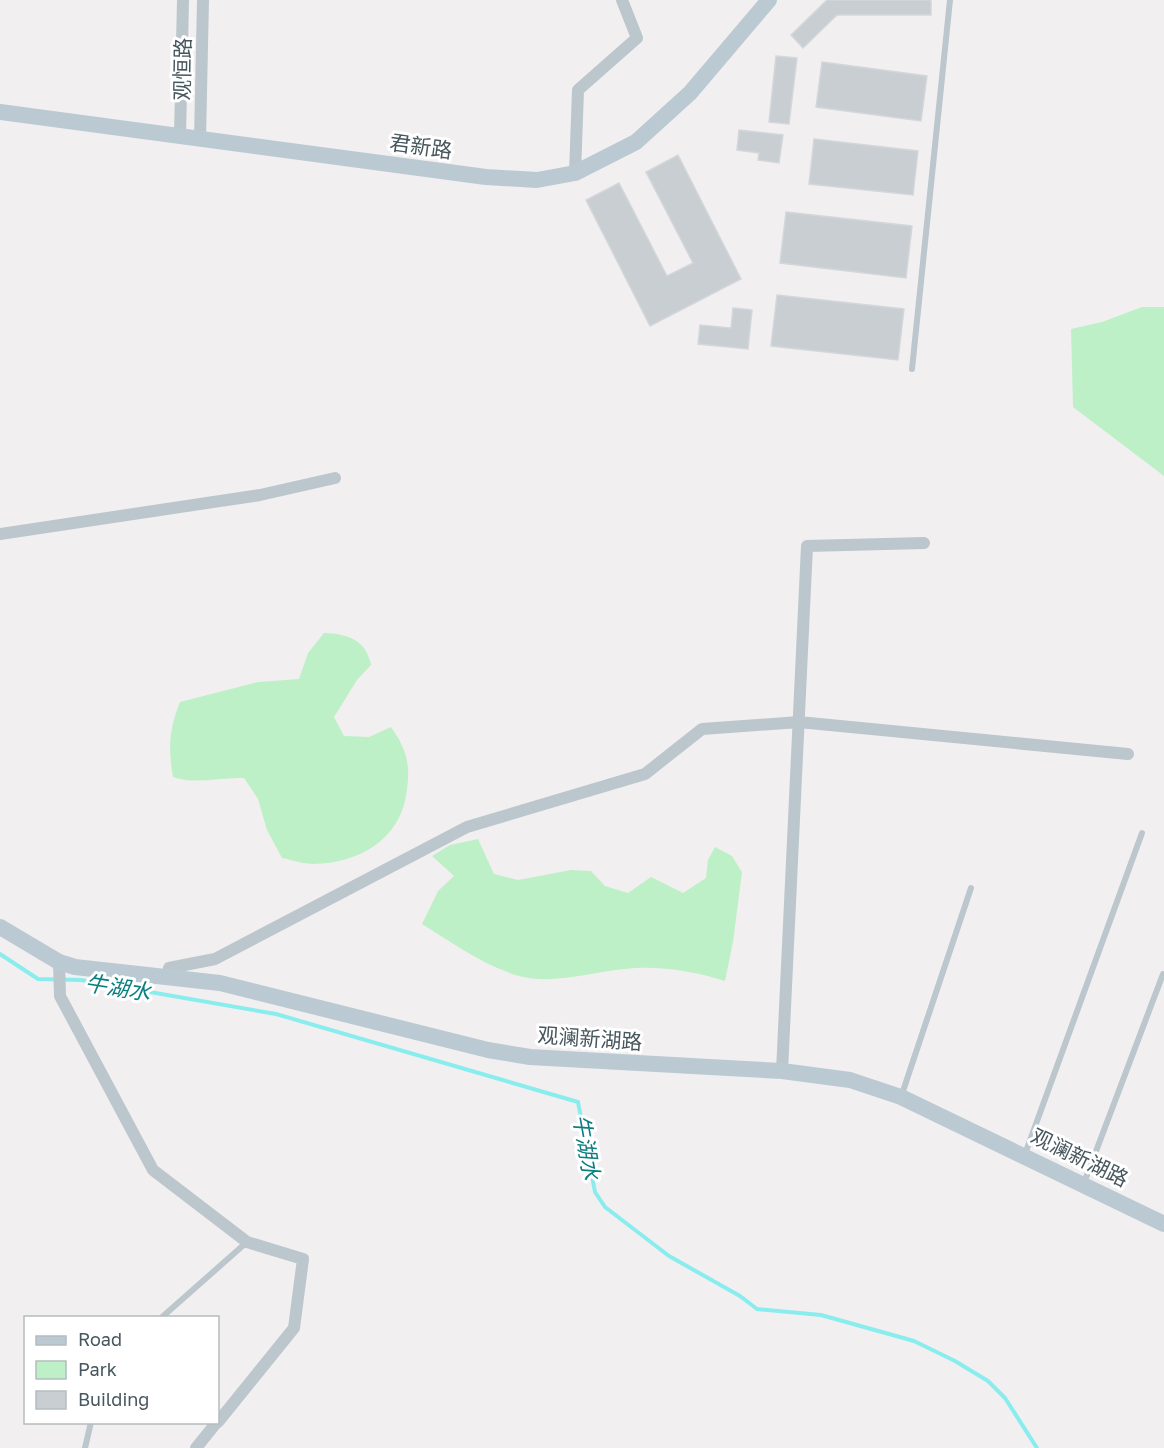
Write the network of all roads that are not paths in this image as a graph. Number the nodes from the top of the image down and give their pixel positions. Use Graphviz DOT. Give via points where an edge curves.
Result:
graph roads {
  1 [pos="183,0"];
  2 [pos="203,0"];
  3 [pos="622,0"];
  4 [pos="769,0"];
  5 [pos="950,0"];
  6 [pos="0,112"];
  7 [pos="180,136"];
  8 [pos="200,139"];
  9 [pos="575,173"];
  10 [pos="912,369"];
  11 [pos="336,478"];
  12 [pos="0,534"];
  13 [pos="924,543"];
  14 [pos="800,722"];
  15 [pos="1128,754"];
  16 [pos="1142,833"];
  17 [pos="971,888"];
  18 [pos="0,927"];
  19 [pos="59,966"];
  20 [pos="169,968"];
  21 [pos="1162,974"];
  22 [pos="783,1071"];
  23 [pos="901,1097"];
  24 [pos="1024,1155"];
  25 [pos="1083,1183"];
  26 [pos="1164,1224"];
  27 [pos="247,1242"];
  28 [pos="162,1316"];
  29 [pos="219,1420"];
  30 [pos="91,1424"];
  31 [pos="215,1424"];
  32 [pos="85,1448"];
  33 [pos="196,1448"];
  1 -- 7 [label="street, 观恒路"];
  2 -- 8 [label="street, 观恒路"];
  3 -- 9 [label="street" via="637,38 578,90"];
  4 -- 9 [label="street, 君新路" via="665,118 636,142"];
  5 -- 10 [label="lane"];
  6 -- 7 [label="street, 君新路"];
  7 -- 8 [label="street, 君新路"];
  8 -- 9 [label="street, 君新路" via="486,177 537,180"];
  11 -- 12 [label="street" via="260,495"];
  13 -- 14 [label="street" via="807,546"];
  14 -- 15 [label="street"];
  14 -- 20 [label="street" via="702,729 645,774 467,827 215,958"];
  14 -- 22 [label="street"];
  16 -- 24 [label="lane"];
  17 -- 23 [label="lane"];
  18 -- 19 [label="street, 观澜新湖路"];
  19 -- 22 [label="street, 观澜新湖路" via="220,983 530,1057"];
  19 -- 27 [label="street" via="60,996 153,1170"];
  21 -- 25 [label="lane"];
  22 -- 23 [label="street, 观澜新湖路" via="850,1080"];
  23 -- 24 [label="street, 观澜新湖路"];
  24 -- 25 [label="street, 观澜新湖路"];
  25 -- 26 [label="street, 观澜新湖路"];
  27 -- 28 [label="lane"];
  27 -- 29 [label="street" via="303,1259 294,1328"];
  30 -- 32 [label="lane"];
  31 -- 33 [label="street"];
}
